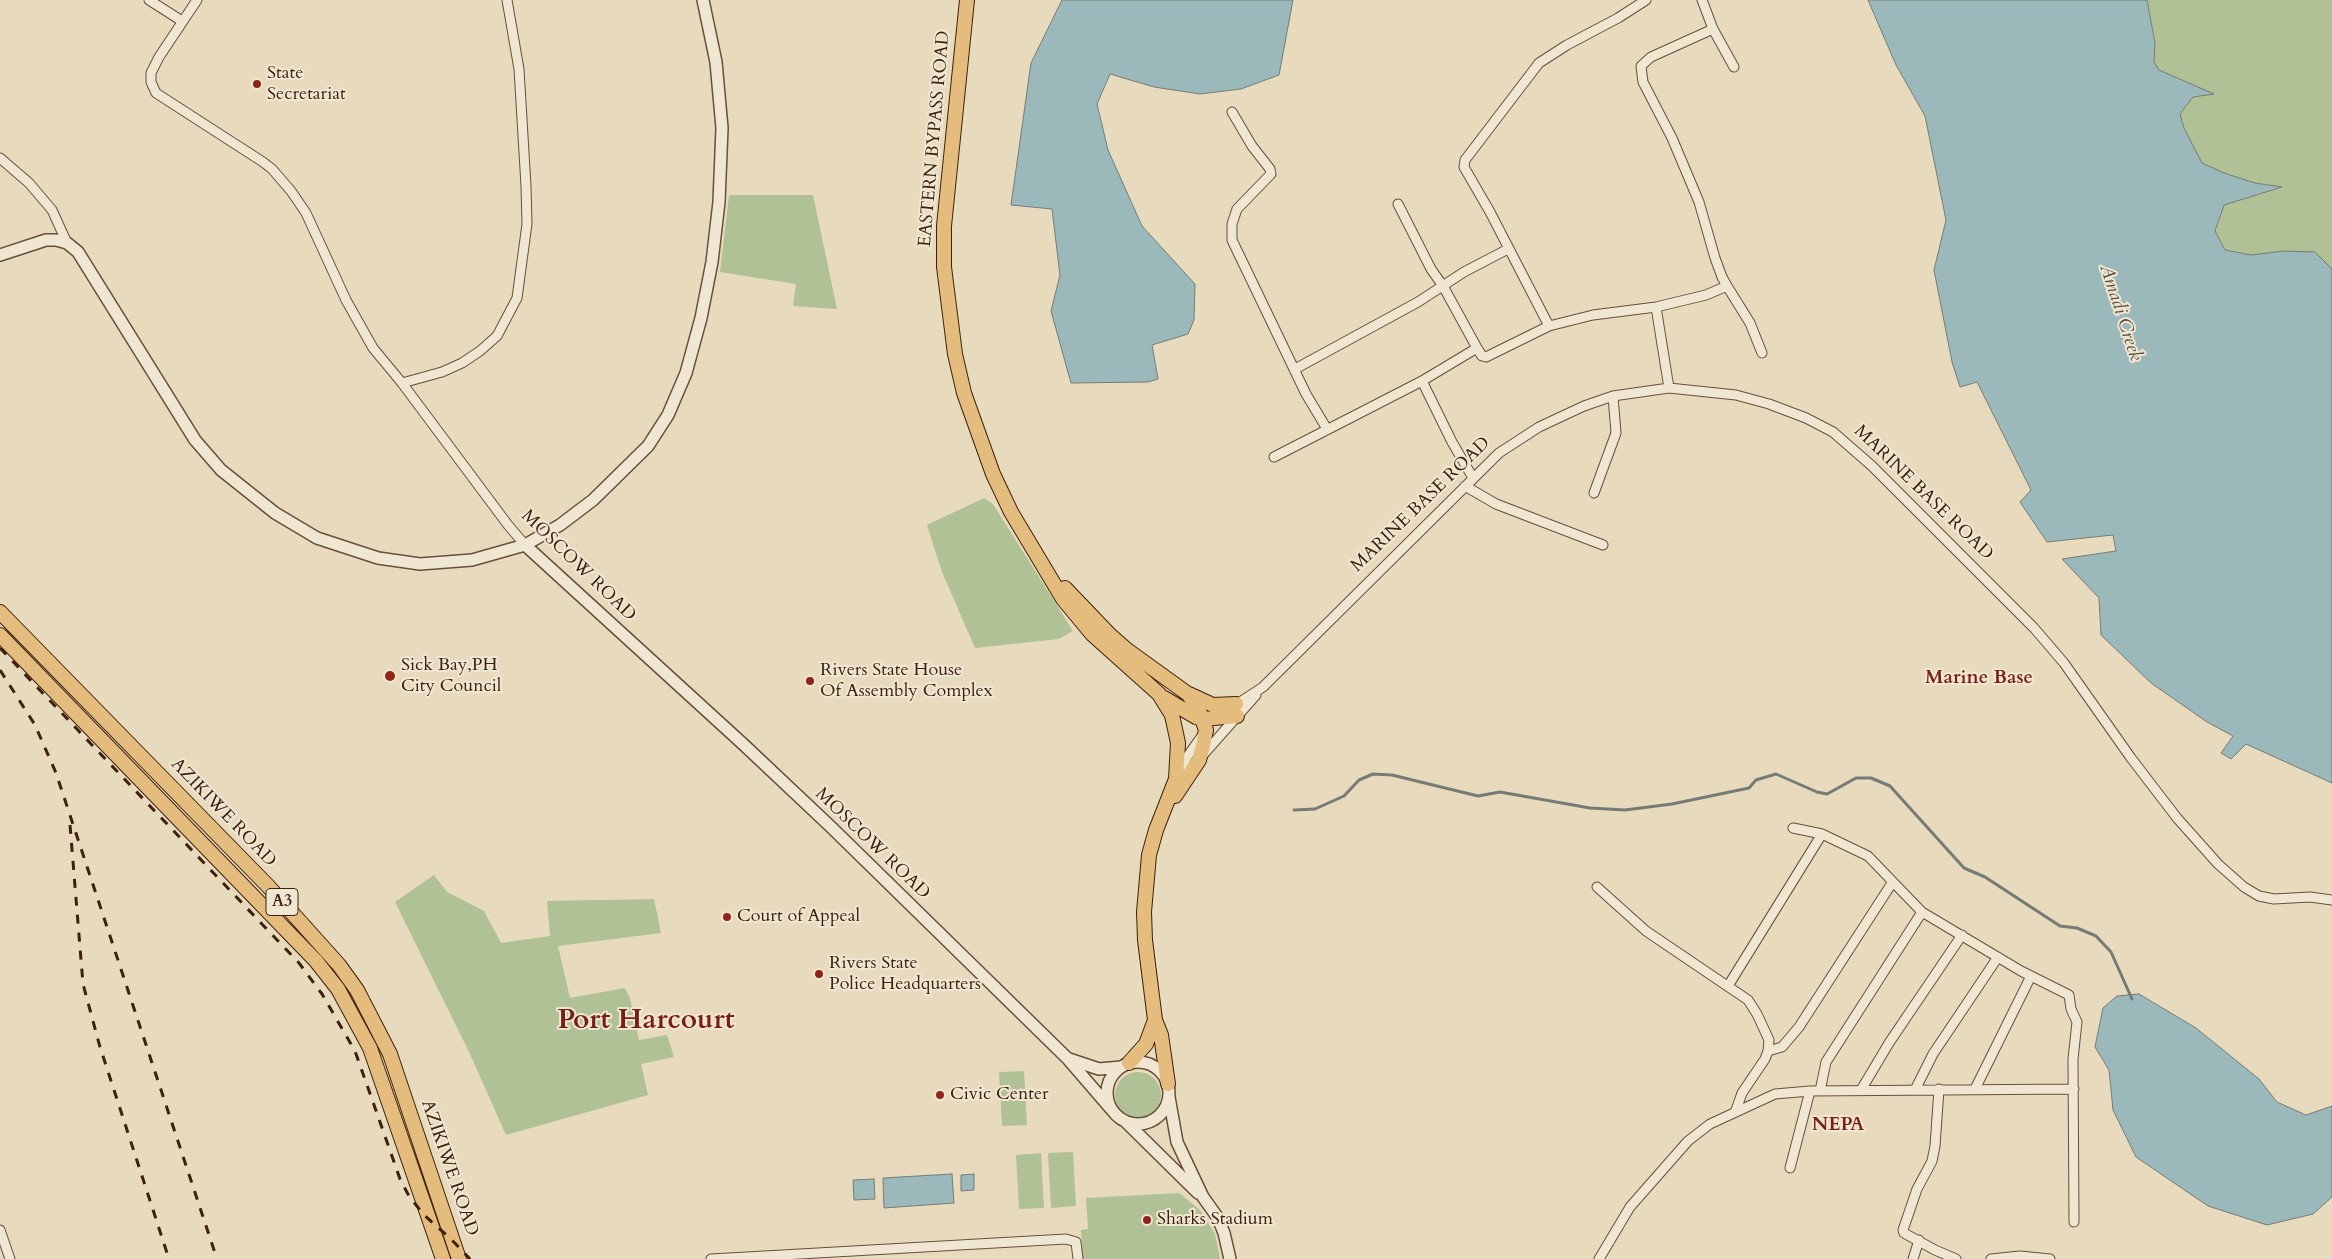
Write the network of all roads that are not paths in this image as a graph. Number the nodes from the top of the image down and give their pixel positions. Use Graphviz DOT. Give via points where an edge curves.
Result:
graph roads {
  1 [pos="149,0"];
  2 [pos="197,0"];
  3 [pos="507,0"];
  4 [pos="703,0"];
  5 [pos="967,0"];
  6 [pos="1646,0"];
  7 [pos="1702,0"];
  8 [pos="182,22"];
  9 [pos="1713,29"];
  10 [pos="1734,67"];
  11 [pos="1232,112"];
  12 [pos="0,158"];
  13 [pos="1398,204"];
  14 [pos="67,243"];
  15 [pos="1508,249"];
  16 [pos="0,255"];
  17 [pos="1443,286"];
  18 [pos="1727,286"];
  19 [pos="1656,308"];
  20 [pos="1550,326"];
  21 [pos="1477,348"];
  22 [pos="1762,353"];
  23 [pos="1295,369"];
  24 [pos="1422,381"];
  25 [pos="402,382"];
  26 [pos="1669,388"];
  27 [pos="1614,396"];
  28 [pos="1327,429"];
  29 [pos="1274,457"];
  30 [pos="1473,478"];
  31 [pos="1465,486"];
  32 [pos="1594,493"];
  33 [pos="526,545"];
  34 [pos="1603,545"];
  35 [pos="1042,562"];
  36 [pos="0,612"];
  37 [pos="0,634"];
  38 [pos="1159,694"];
  39 [pos="1188,694"];
  40 [pos="1237,710"];
  41 [pos="1204,725"];
  42 [pos="1199,760"];
  43 [pos="1176,779"];
  44 [pos="1165,811"];
  45 [pos="1793,828"];
  46 [pos="1822,834"];
  47 [pos="1892,883"];
  48 [pos="1598,887"];
  49 [pos="2332,900"];
  50 [pos="1922,912"];
  51 [pos="1962,934"];
  52 [pos="1998,957"];
  53 [pos="2031,976"];
  54 [pos="1728,986"];
  55 [pos="1155,1020"];
  56 [pos="1768,1051"];
  57 [pos="1067,1058"];
  58 [pos="1125,1065"];
  59 [pos="1939,1089"];
  60 [pos="1975,1089"];
  61 [pos="2074,1089"];
  62 [pos="1168,1090"];
  63 [pos="1860,1090"];
  64 [pos="1914,1090"];
  65 [pos="1810,1091"];
  66 [pos="1820,1091"];
  67 [pos="1110,1109"];
  68 [pos="1736,1110"];
  69 [pos="1126,1122"];
  70 [pos="1790,1168"];
  71 [pos="1203,1197"];
  72 [pos="2074,1222"];
  73 [pos="0,1230"];
  74 [pos="1919,1240"];
  75 [pos="921,1249"];
  76 [pos="10,1259"];
  77 [pos="443,1259"];
  78 [pos="460,1259"];
  79 [pos="711,1259"];
  80 [pos="921,1259"];
  81 [pos="1078,1259"];
  82 [pos="1230,1259"];
  83 [pos="1599,1259"];
  84 [pos="1913,1259"];
  85 [pos="1956,1259"];
  86 [pos="1991,1259"];
  87 [pos="2050,1259"];
  1 -- 8 [label="street"];
  2 -- 8 [label="street, MOSCOW ROAD"];
  3 -- 25 [label="street" via="519,70 526,186 527,224 517,298 497,336 480,352 442,372"];
  4 -- 33 [label="street" via="716,62 722,128 720,202 701,318 686,372 668,414 648,446 593,500"];
  5 -- 35 [label="main road, EASTERN BYPASS ROAD" via="944,226 949,314 964,393 978,437 1011,512"];
  6 -- 15 [label="street" via="1540,63 1465,160 1464,168"];
  7 -- 9 [label="street"];
  8 -- 25 [label="street, MOSCOW ROAD" via="151,73 156,93 263,162 288,188 306,213 346,300 373,348"];
  9 -- 10 [label="street"];
  9 -- 18 [label="street" via="1651,57 1642,66 1641,74 1699,202 1715,258"];
  11 -- 23 [label="street" via="1246,138 1270,169 1270,174 1237,210 1232,224 1232,240"];
  12 -- 14 [label="street" via="29,183 52,210"];
  13 -- 17 [label="street" via="1422,253"];
  14 -- 16 [label="street" via="46,240"];
  14 -- 33 [label="street" via="78,252 195,440 221,470 275,513 317,538 378,558 412,563 472,560"];
  15 -- 17 [label="street"];
  15 -- 20 [label="street"];
  17 -- 21 [label="street"];
  17 -- 23 [label="street"];
  18 -- 19 [label="street"];
  18 -- 22 [label="street" via="1750,323"];
  19 -- 20 [label="street" via="1593,315"];
  19 -- 26 [label="street"];
  20 -- 21 [label="street" via="1486,357"];
  21 -- 24 [label="street"];
  23 -- 28 [label="street"];
  24 -- 28 [label="street"];
  24 -- 30 [label="street"];
  25 -- 33 [label="street, MOSCOW ROAD"];
  26 -- 27 [label="street, MARINE BASE ROAD"];
  26 -- 49 [label="street, MARINE BASE ROAD" via="1727,394 1769,404 1833,432 1872,466 2040,635 2177,818 2218,864 2259,896"];
  27 -- 30 [label="street, MARINE BASE ROAD" via="1539,427 1499,453"];
  27 -- 32 [label="street" via="1616,433"];
  28 -- 29 [label="street"];
  30 -- 31 [label="street, MARINE BASE ROAD"];
  31 -- 34 [label="street" via="1496,504"];
  31 -- 40 [label="street, MARINE BASE ROAD"];
  33 -- 57 [label="street, MOSCOW ROAD" via="744,744"];
  35 -- 38 [label="main road, EASTERN BYPASS ROAD" via="1063,600 1092,634"];
  35 -- 39 [label="main road, EASTERN BYPASS ROAD" via="1110,635"];
  36 -- 78 [label="main road, AZIKIWE ROAD / A3" via="268,886 352,984 390,1054"];
  37 -- 77 [label="main road, AZIKIWE ROAD / A3" via="310,954 338,990 370,1048"];
  38 -- 41 [label="main road"];
  38 -- 43 [label="main road, EASTERN BYPASS ROAD" via="1172,715 1176,729"];
  39 -- 40 [label="main road"];
  39 -- 41 [label="main road, EASTERN BYPASS ROAD"];
  40 -- 41 [label="main road"];
  40 -- 42 [label="street, MARINE BASE ROAD"];
  41 -- 42 [label="main road"];
  41 -- 43 [label="street"];
  42 -- 44 [label="main road"];
  43 -- 44 [label="main road"];
  44 -- 55 [label="main road" via="1150,855 1144,912"];
  45 -- 46 [label="street"];
  46 -- 47 [label="street" via="1868,856"];
  46 -- 54 [label="street"];
  47 -- 50 [label="street"];
  47 -- 56 [label="street" via="1799,1027 1782,1047"];
  48 -- 54 [label="street" via="1646,931"];
  50 -- 51 [label="street"];
  50 -- 66 [label="street" via="1826,1062"];
  51 -- 52 [label="street"];
  51 -- 63 [label="street"];
  52 -- 53 [label="street"];
  52 -- 64 [label="street" via="1933,1054"];
  53 -- 60 [label="street"];
  53 -- 61 [label="street" via="2069,995 2077,1022"];
  54 -- 56 [label="street" via="1748,1000 1757,1014 1769,1040"];
  55 -- 58 [label="main road" via="1140,1054"];
  55 -- 62 [label="main road" via="1161,1035"];
  56 -- 68 [label="street" via="1742,1093"];
  57 -- 58 [label="street, MOSCOW ROAD" via="1099,1069"];
  57 -- 67 [label="street, MOSCOW ROAD"];
  58 -- 62 [label="street" via="1141,1062 1153,1066 1162,1073"];
  58 -- 67 [label="street" via="1112,1075 1107,1086"];
  59 -- 60 [label="street"];
  59 -- 64 [label="street"];
  59 -- 74 [label="street" via="1932,1161 1917,1189 1903,1230"];
  60 -- 61 [label="street"];
  61 -- 72 [label="street"];
  62 -- 69 [label="street" via="1162,1113 1154,1120 1146,1124"];
  62 -- 71 [label="street" via="1177,1142"];
  63 -- 64 [label="street"];
  63 -- 66 [label="street"];
  65 -- 66 [label="street"];
  65 -- 68 [label="street" via="1775,1094"];
  65 -- 70 [label="street"];
  67 -- 69 [label="street"];
  68 -- 83 [label="street" via="1688,1141 1630,1207"];
  69 -- 71 [label="street"];
  71 -- 82 [label="street" via="1218,1218"];
  73 -- 76 [label="street"];
  74 -- 84 [label="street"];
  74 -- 85 [label="street"];
  75 -- 79 [label="street"];
  75 -- 80 [label="street"];
  75 -- 81 [label="street" via="1074,1240"];
  86 -- 87 [label="street" via="2020,1256"];
}
